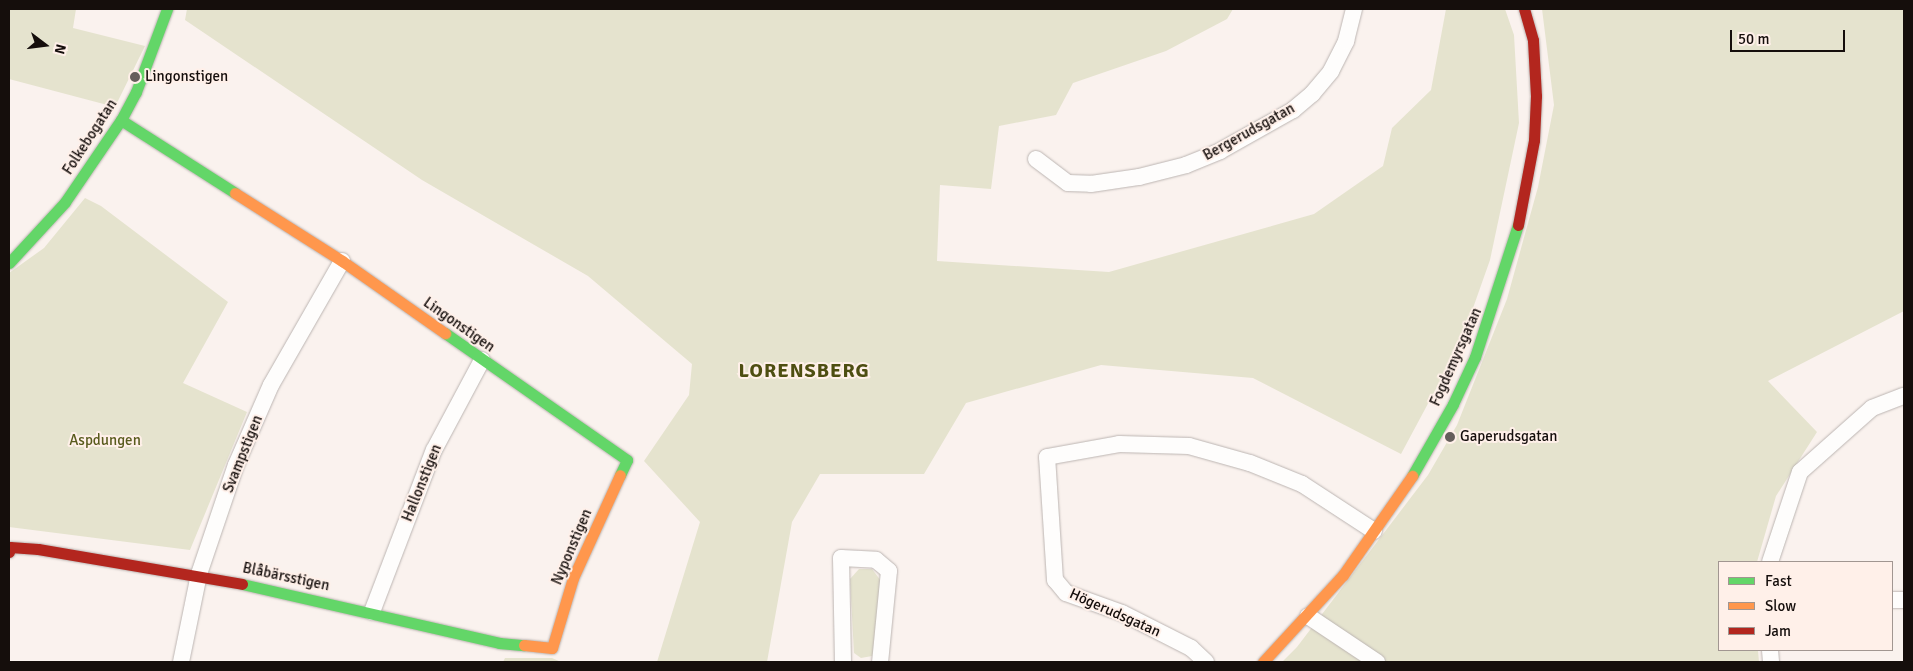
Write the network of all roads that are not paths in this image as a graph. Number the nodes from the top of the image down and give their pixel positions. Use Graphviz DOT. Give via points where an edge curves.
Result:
graph roads {
  1 [pos="167,9"];
  2 [pos="1354,9"];
  3 [pos="1524,9"];
  4 [pos="121,120"];
  5 [pos="1036,159"];
  6 [pos="342,261"];
  7 [pos="9,263"];
  8 [pos="482,360"];
  9 [pos="1904,396"];
  10 [pos="627,460"];
  11 [pos="1374,531"];
  12 [pos="10,550"];
  13 [pos="1770,561"];
  14 [pos="200,574"];
  15 [pos="372,612"];
  16 [pos="1308,616"];
  17 [pos="552,648"];
  18 [pos="181,662"];
  19 [pos="844,662"];
  20 [pos="880,662"];
  21 [pos="1206,662"];
  22 [pos="1263,662"];
  23 [pos="1377,662"];
  1 -- 4 [label="street, Folkebogatan" via="158,39"];
  2 -- 5 [label="street, Bergerudsgatan" via="1342,49 1331,71 1312,94 1293,110 1220,151 1186,165 1139,177 1091,184 1068,183"];
  3 -- 11 [label="street, Fogdemyrsgatan" via="1533,40 1536,96 1534,140 1518,227 1493,310 1457,396 1403,491"];
  4 -- 6 [label="street, Lingonstigen"];
  4 -- 7 [label="street, Folkebogatan" via="65,202"];
  6 -- 8 [label="street, Lingonstigen"];
  6 -- 14 [label="street, Svampstigen" via="271,385 236,465"];
  8 -- 10 [label="street, Lingonstigen"];
  8 -- 15 [label="street, Hallonstigen" via="434,450"];
  9 -- 13 [label="street" via="1872,408 1800,472"];
  10 -- 17 [label="street, Nyponstigen" via="574,578"];
  11 -- 16 [label="street, Fogdemyrsgatan"];
  11 -- 21 [label="street, Högerudsgatan" via="1302,484 1250,463 1189,446 1119,444 1047,457 1055,580 1066,593 1122,613 1191,648"];
  12 -- 14 [label="street, Blåbärsstigen"];
  14 -- 15 [label="street, Blåbärsstigen"];
  14 -- 18 [label="street, Svampstigen"];
  15 -- 17 [label="street, Blåbärsstigen" via="499,643"];
  16 -- 22 [label="street, Fogdemyrsgatan"];
  16 -- 23 [label="street"];
  19 -- 20 [label="street" via="841,558 876,560 889,571"];
}
